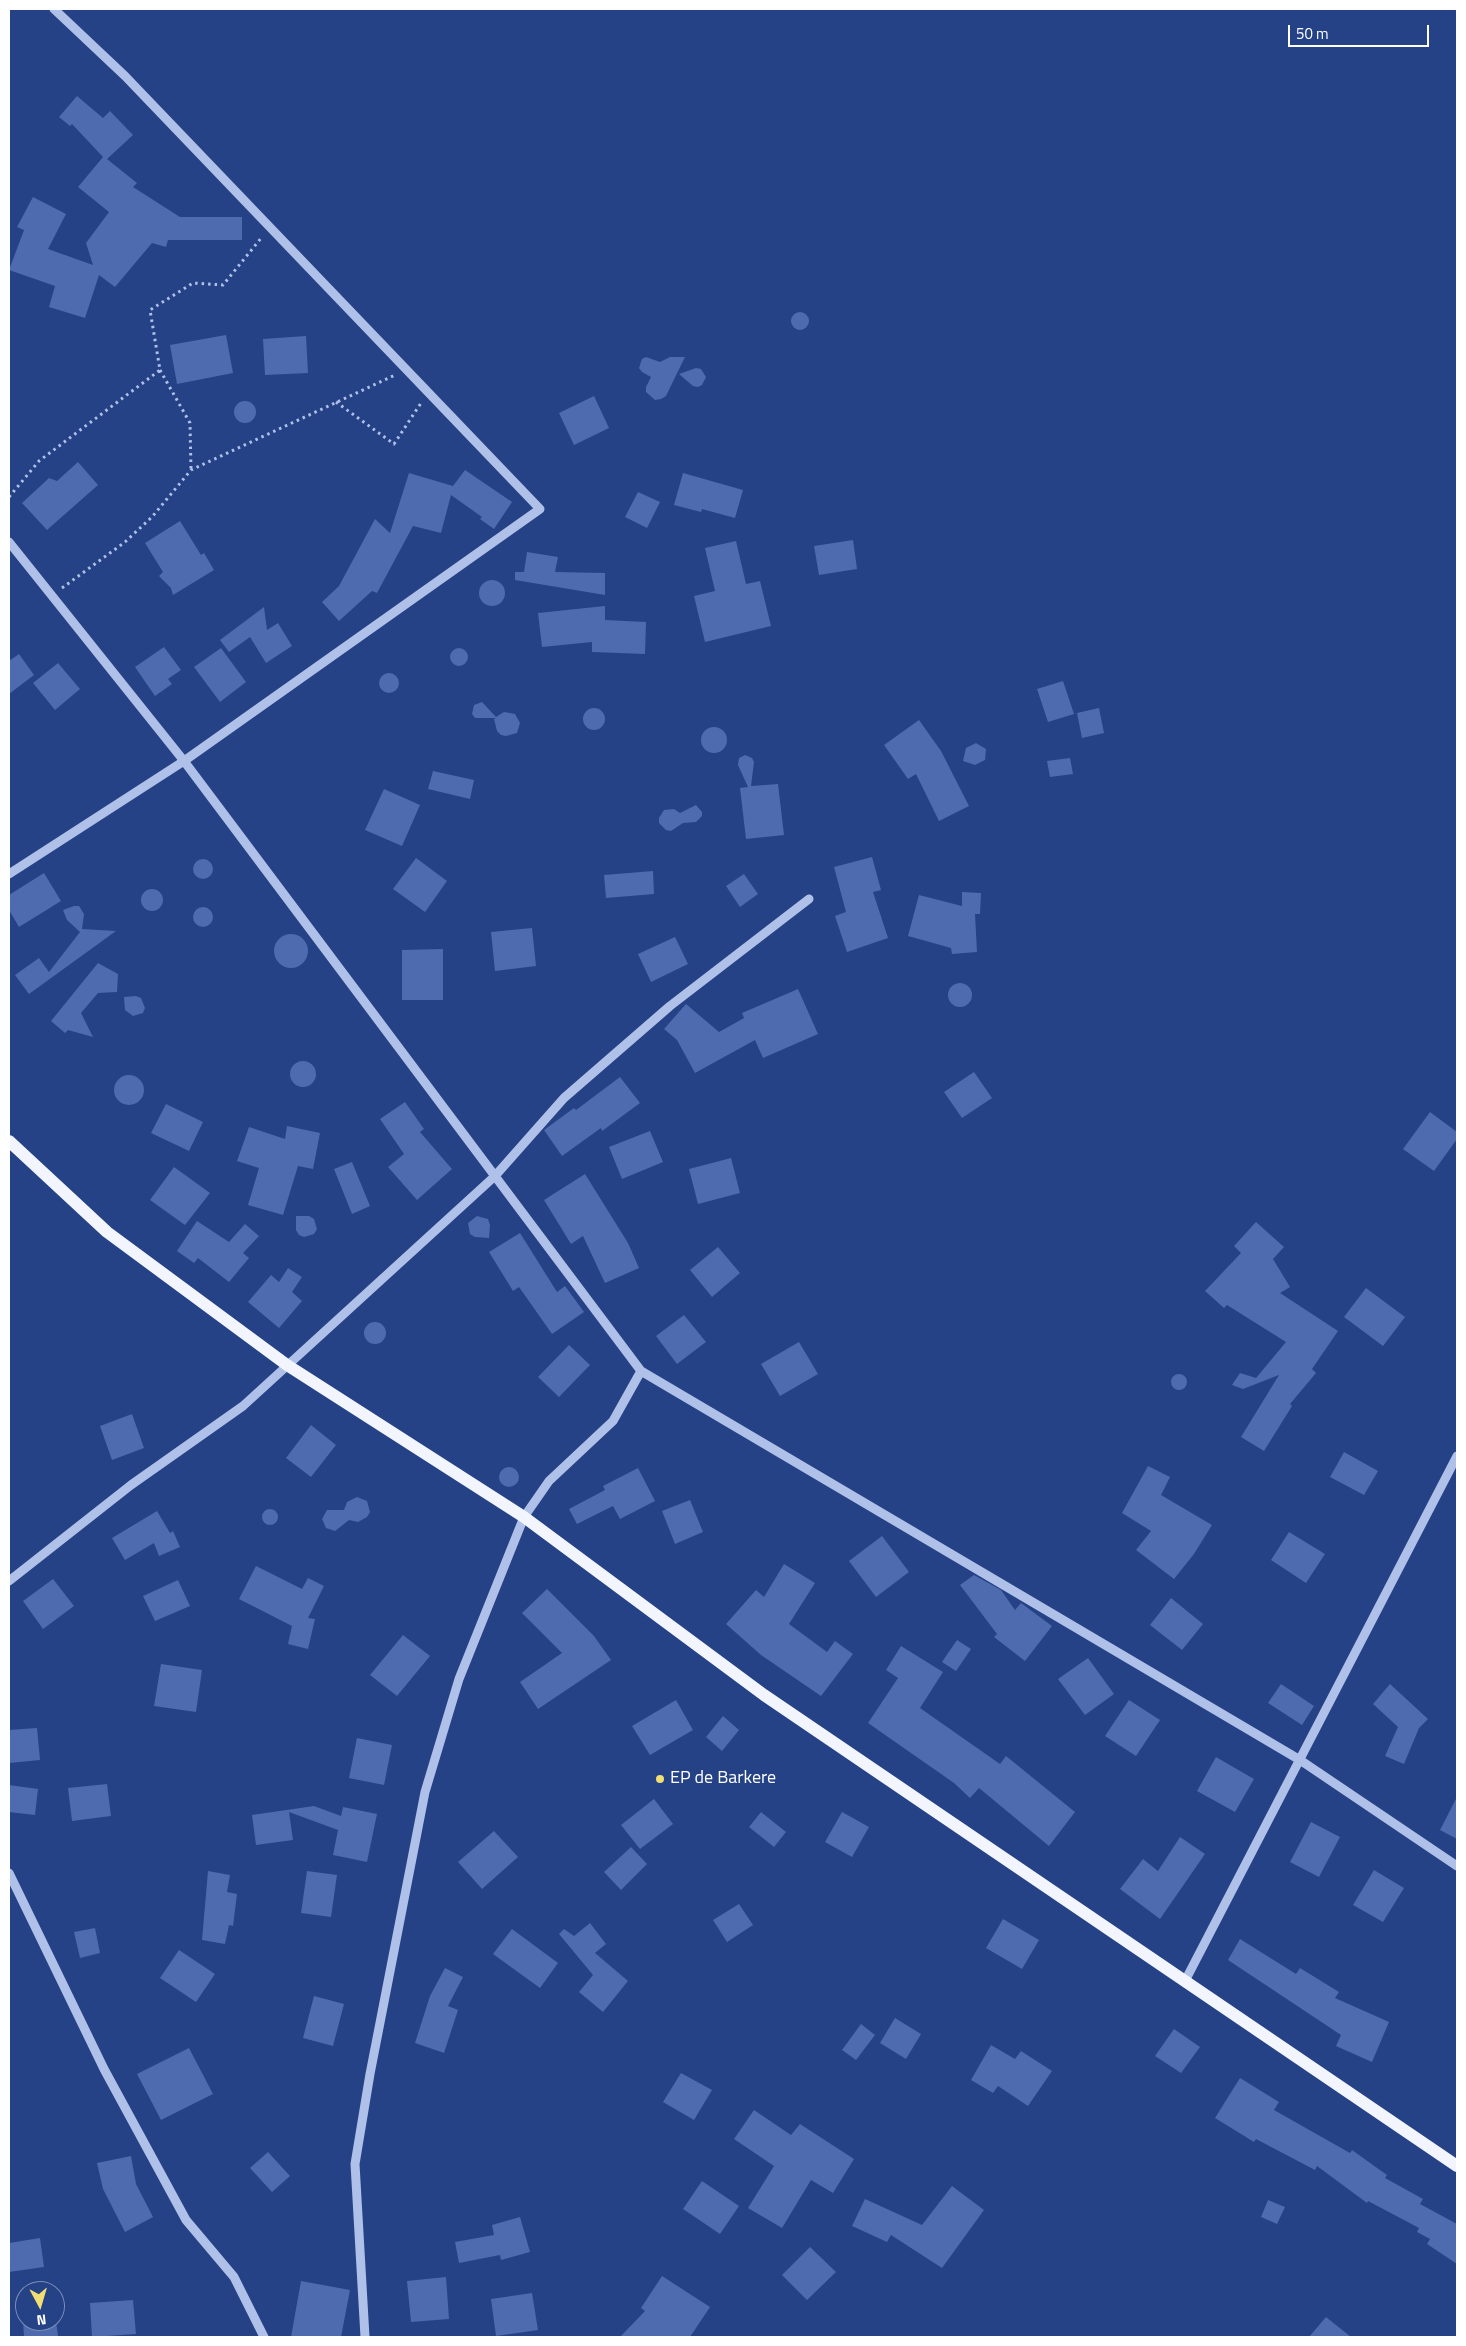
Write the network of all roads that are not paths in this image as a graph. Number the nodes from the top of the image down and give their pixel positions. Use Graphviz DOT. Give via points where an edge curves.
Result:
graph roads {
  1 [pos="54,9"];
  2 [pos="9,542"];
  3 [pos="184,761"];
  4 [pos="9,874"];
  5 [pos="809,899"];
  6 [pos="9,1141"];
  7 [pos="495,1176"];
  8 [pos="287,1364"];
  9 [pos="641,1371"];
  10 [pos="1457,1456"];
  11 [pos="524,1517"];
  12 [pos="9,1581"];
  13 [pos="1300,1760"];
  14 [pos="1457,1866"];
  15 [pos="9,1873"];
  16 [pos="1185,1981"];
  17 [pos="1457,2166"];
  18 [pos="264,2337"];
  19 [pos="365,2337"];
  1 -- 3 [label="street" via="125,76 540,509"];
  2 -- 3 [label="street"];
  3 -- 4 [label="street"];
  3 -- 7 [label="street"];
  5 -- 7 [label="street" via="670,1006 564,1098"];
  6 -- 8 [label="main road" via="107,1232"];
  7 -- 8 [label="street"];
  7 -- 9 [label="street"];
  8 -- 11 [label="main road"];
  8 -- 12 [label="street" via="243,1406 131,1485"];
  9 -- 11 [label="street" via="613,1421 549,1482"];
  9 -- 13 [label="street"];
  10 -- 13 [label="street"];
  11 -- 16 [label="main road" via="764,1695"];
  11 -- 19 [label="street" via="459,1679 425,1792 377,2035 355,2164"];
  13 -- 14 [label="street"];
  13 -- 16 [label="street"];
  15 -- 18 [label="street" via="104,2069 186,2220 234,2277"];
  16 -- 17 [label="main road"];
}
